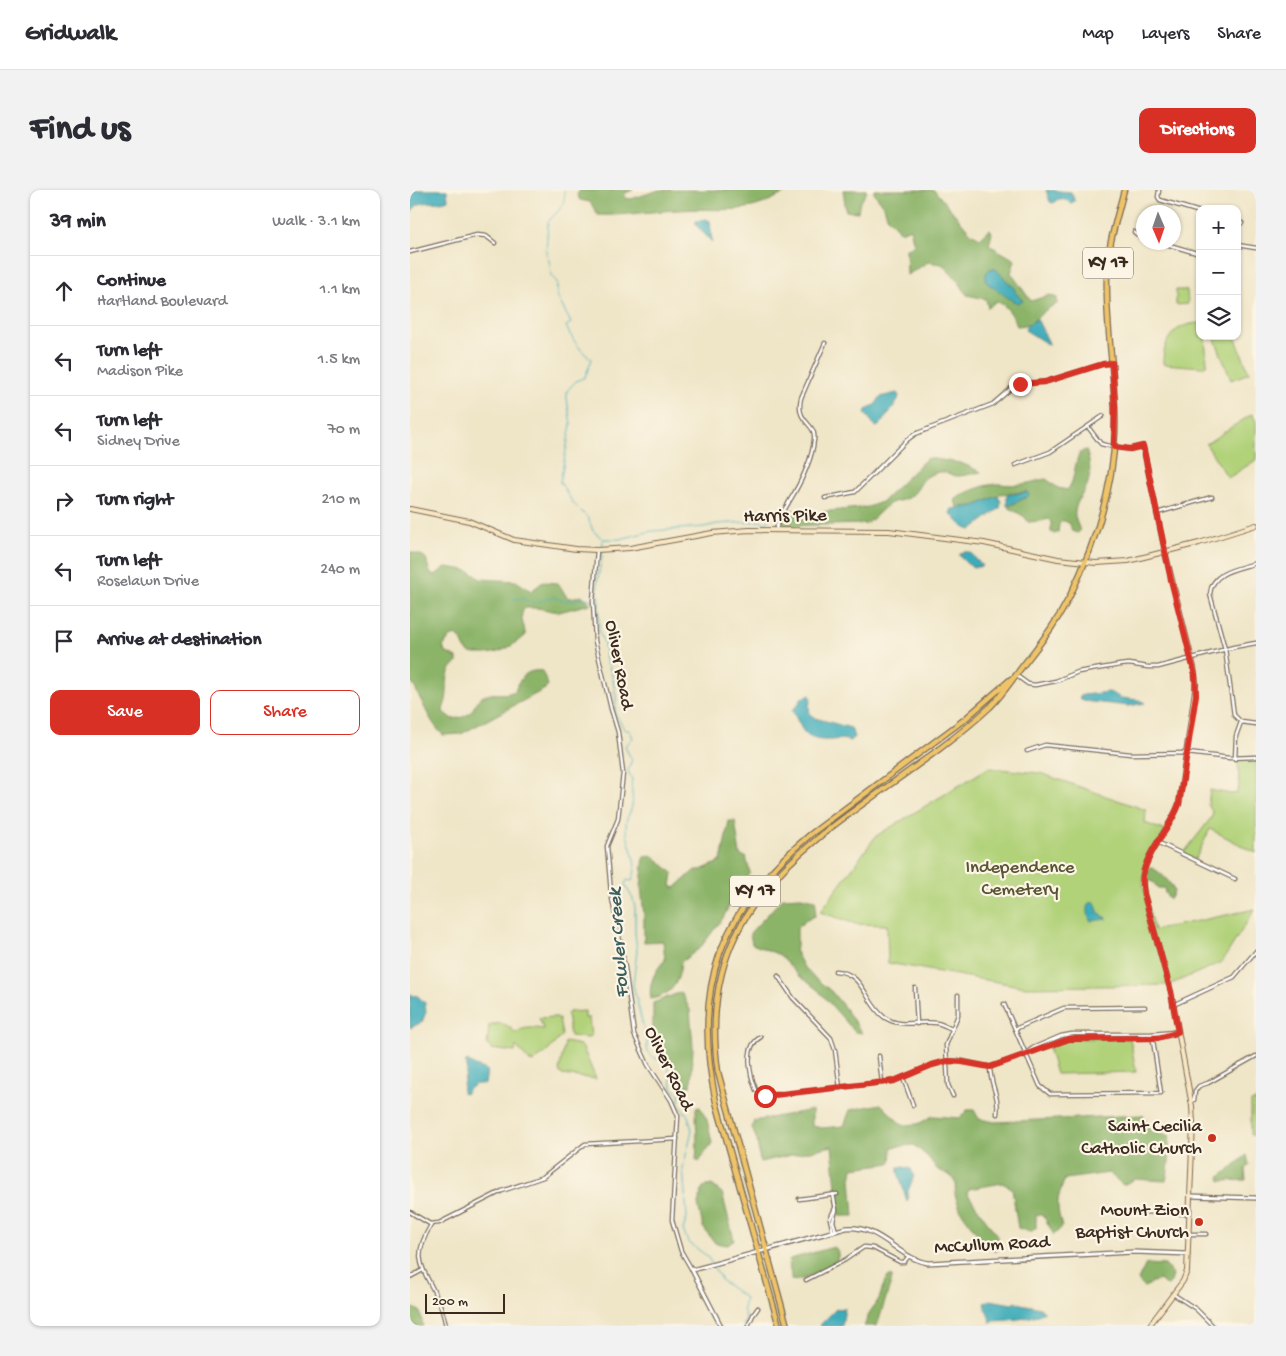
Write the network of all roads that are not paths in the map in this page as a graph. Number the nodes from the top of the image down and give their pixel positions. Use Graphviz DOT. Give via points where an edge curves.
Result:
graph roads {
  1 [pos="1124,190"];
  2 [pos="1159,190"];
  3 [pos="1196,211"];
  4 [pos="495,243"];
  5 [pos="1241,246"];
  6 [pos="1181,248"];
  7 [pos="1256,248"];
  8 [pos="410,252"];
  9 [pos="1196,253"];
  10 [pos="825,343"];
  11 [pos="1112,363"];
  12 [pos="1103,416"];
  13 [pos="1088,427"];
  14 [pos="1114,447"];
  15 [pos="1015,465"];
  16 [pos="1212,497"];
  17 [pos="825,498"];
  18 [pos="410,509"];
  19 [pos="1157,513"];
  20 [pos="1256,525"];
  21 [pos="776,530"];
  22 [pos="597,550"];
  23 [pos="1165,552"];
  24 [pos="1086,563"];
  25 [pos="1256,563"];
  26 [pos="1256,643"];
  27 [pos="1225,649"];
  28 [pos="1192,658"];
  29 [pos="1016,675"];
  30 [pos="1241,722"];
  31 [pos="1256,724"];
  32 [pos="1027,751"];
  33 [pos="1187,753"];
  34 [pos="1256,757"];
  35 [pos="1235,759"];
  36 [pos="1159,843"];
  37 [pos="1235,879"];
  38 [pos="1256,951"];
  39 [pos="835,971"];
  40 [pos="778,976"];
  41 [pos="916,988"];
  42 [pos="958,995"];
  43 [pos="1004,1004"];
  44 [pos="1173,1004"];
  45 [pos="1145,1007"];
  46 [pos="917,1024"];
  47 [pos="952,1029"];
  48 [pos="1015,1029"];
  49 [pos="1176,1032"];
  50 [pos="1152,1036"];
  51 [pos="761,1037"];
  52 [pos="1027,1053"];
  53 [pos="879,1056"];
  54 [pos="1256,1056"];
  55 [pos="947,1061"];
  56 [pos="990,1067"];
  57 [pos="902,1078"];
  58 [pos="882,1083"];
  59 [pos="840,1088"];
  60 [pos="953,1096"];
  61 [pos="1191,1100"];
  62 [pos="913,1105"];
  63 [pos="997,1114"];
  64 [pos="677,1139"];
  65 [pos="832,1194"];
  66 [pos="837,1194"];
  67 [pos="1190,1196"];
  68 [pos="1256,1198"];
  69 [pos="799,1199"];
  70 [pos="410,1212"];
  71 [pos="1146,1212"];
  72 [pos="1189,1214"];
  73 [pos="431,1225"];
  74 [pos="834,1231"];
  75 [pos="1189,1234"];
  76 [pos="1206,1234"];
  77 [pos="766,1250"];
  78 [pos="759,1252"];
  79 [pos="1188,1254"];
  80 [pos="908,1256"];
  81 [pos="423,1270"];
  82 [pos="692,1270"];
  83 [pos="410,1277"];
  84 [pos="806,1280"];
  85 [pos="1173,1294"];
  86 [pos="758,1308"];
  87 [pos="446,1326"];
  88 [pos="721,1326"];
  89 [pos="748,1326"];
  90 [pos="779,1326"];
  91 [pos="787,1326"];
  92 [pos="1149,1326"];
  93 [pos="1213,1326"];
  1 -- 11 [label="main road, KY 17" via="1107,272"];
  2 -- 3 [label="street" via="1160,200"];
  4 -- 8 [label="street" via="486,236 477,235"];
  5 -- 7 [label="street"];
  6 -- 9 [label="street"];
  10 -- 21 [label="street" via="799,407 814,433 813,447 794,494 779,517"];
  11 -- 14 [label="main road, KY 17"];
  11 -- 17 [label="street" via="1045,382 1013,385 993,404 910,437 855,492"];
  12 -- 13 [label="street"];
  13 -- 14 [label="street" via="1101,444"];
  13 -- 15 [label="street" via="1050,452"];
  14 -- 19 [label="street" via="1143,446"];
  14 -- 24 [label="main road, KY 17" via="1102,513"];
  16 -- 19 [label="street"];
  18 -- 22 [label="main road, Harris Pike" via="463,519 519,542"];
  19 -- 23 [label="street"];
  20 -- 23 [label="main road, Harris Pike"];
  21 -- 22 [label="main road, Harris Pike" via="712,533"];
  21 -- 24 [label="main road, Harris Pike" via="903,532 984,543"];
  22 -- 64 [label="street, Oliver Road" via="593,601 595,641 618,732 623,766 618,819 607,846 611,893 634,1034 648,1065 676,1108 679,1121"];
  23 -- 24 [label="main road, Harris Pike" via="1128,561"];
  23 -- 28 [label="main road"];
  24 -- 29 [label="main road, KY 17" via="1054,625"];
  25 -- 27 [label="street" via="1222,574 1211,587 1210,594"];
  26 -- 27 [label="street"];
  27 -- 28 [label="street"];
  27 -- 30 [label="street" via="1233,711"];
  28 -- 29 [label="street" via="1152,668 1128,664 1105,667 1044,684 1028,684"];
  28 -- 33 [label="main road" via="1196,688"];
  29 -- 77 [label="main road, KY 17" via="1004,693 974,720 794,858 762,892 732,942 719,982 715,1050 726,1104"];
  29 -- 78 [label="main road, KY 17" via="965,719 790,851 774,866 747,902 720,952 710,984 708,1004 710,1076"];
  30 -- 31 [label="street"];
  30 -- 35 [label="street" via="1236,736"];
  32 -- 33 [label="street" via="1046,745 1131,754"];
  33 -- 35 [label="street"];
  33 -- 36 [label="main road" via="1179,804"];
  34 -- 35 [label="street"];
  36 -- 37 [label="street"];
  36 -- 44 [label="main road" via="1145,865 1142,881"];
  38 -- 44 [label="street" via="1234,977"];
  39 -- 46 [label="street" via="858,981 884,1017 898,1023"];
  40 -- 59 [label="street" via="792,998 831,1038"];
  41 -- 46 [label="street"];
  42 -- 47 [label="street" via="958,1015"];
  43 -- 48 [label="street"];
  44 -- 49 [label="main road"];
  45 -- 48 [label="street" via="1064,1008"];
  46 -- 47 [label="street" via="937,1023"];
  47 -- 55 [label="street" via="946,1045"];
  48 -- 52 [label="street"];
  49 -- 50 [label="street"];
  49 -- 61 [label="main road"];
  50 -- 52 [label="street" via="1066,1035"];
  50 -- 52 [label="street" via="1159,1093 1050,1094 1040,1086"];
  51 -- 59 [label="street" via="750,1051 751,1074 760,1094 772,1096"];
  52 -- 56 [label="street"];
  53 -- 58 [label="street"];
  54 -- 61 [label="street" via="1199,1086 1194,1100"];
  55 -- 56 [label="street"];
  55 -- 57 [label="street"];
  55 -- 60 [label="street" via="948,1085"];
  56 -- 63 [label="street" via="998,1100"];
  57 -- 58 [label="street"];
  57 -- 62 [label="street"];
  58 -- 59 [label="street"];
  61 -- 67 [label="main road"];
  64 -- 73 [label="street" via="585,1144 540,1179 508,1189"];
  64 -- 82 [label="street, Oliver Road" via="672,1220 678,1246"];
  65 -- 66 [label="street"];
  65 -- 69 [label="street"];
  65 -- 74 [label="street" via="836,1210"];
  67 -- 68 [label="street"];
  67 -- 72 [label="main road"];
  70 -- 73 [label="street"];
  71 -- 72 [label="street"];
  72 -- 75 [label="main road"];
  73 -- 81 [label="street" via="420,1245"];
  74 -- 77 [label="street, McCullum Road"];
  74 -- 80 [label="street, McCullum Road" via="849,1228 868,1230"];
  75 -- 76 [label="street"];
  75 -- 79 [label="main road"];
  77 -- 78 [label="street, McCullum Road"];
  77 -- 91 [label="main road, KY 17"];
  78 -- 82 [label="street, McCullum Road"];
  78 -- 90 [label="main road, KY 17"];
  79 -- 80 [label="street, McCullum Road" via="1134,1252 934,1264"];
  79 -- 85 [label="main road" via="1186,1275"];
  80 -- 84 [label="street" via="900,1262 873,1248 864,1247"];
  81 -- 83 [label="street"];
  81 -- 87 [label="street" via="440,1302"];
  82 -- 88 [label="street, Oliver Road"];
  85 -- 92 [label="main road"];
  85 -- 93 [label="street" via="1196,1309"];
  86 -- 89 [label="street"];
}
